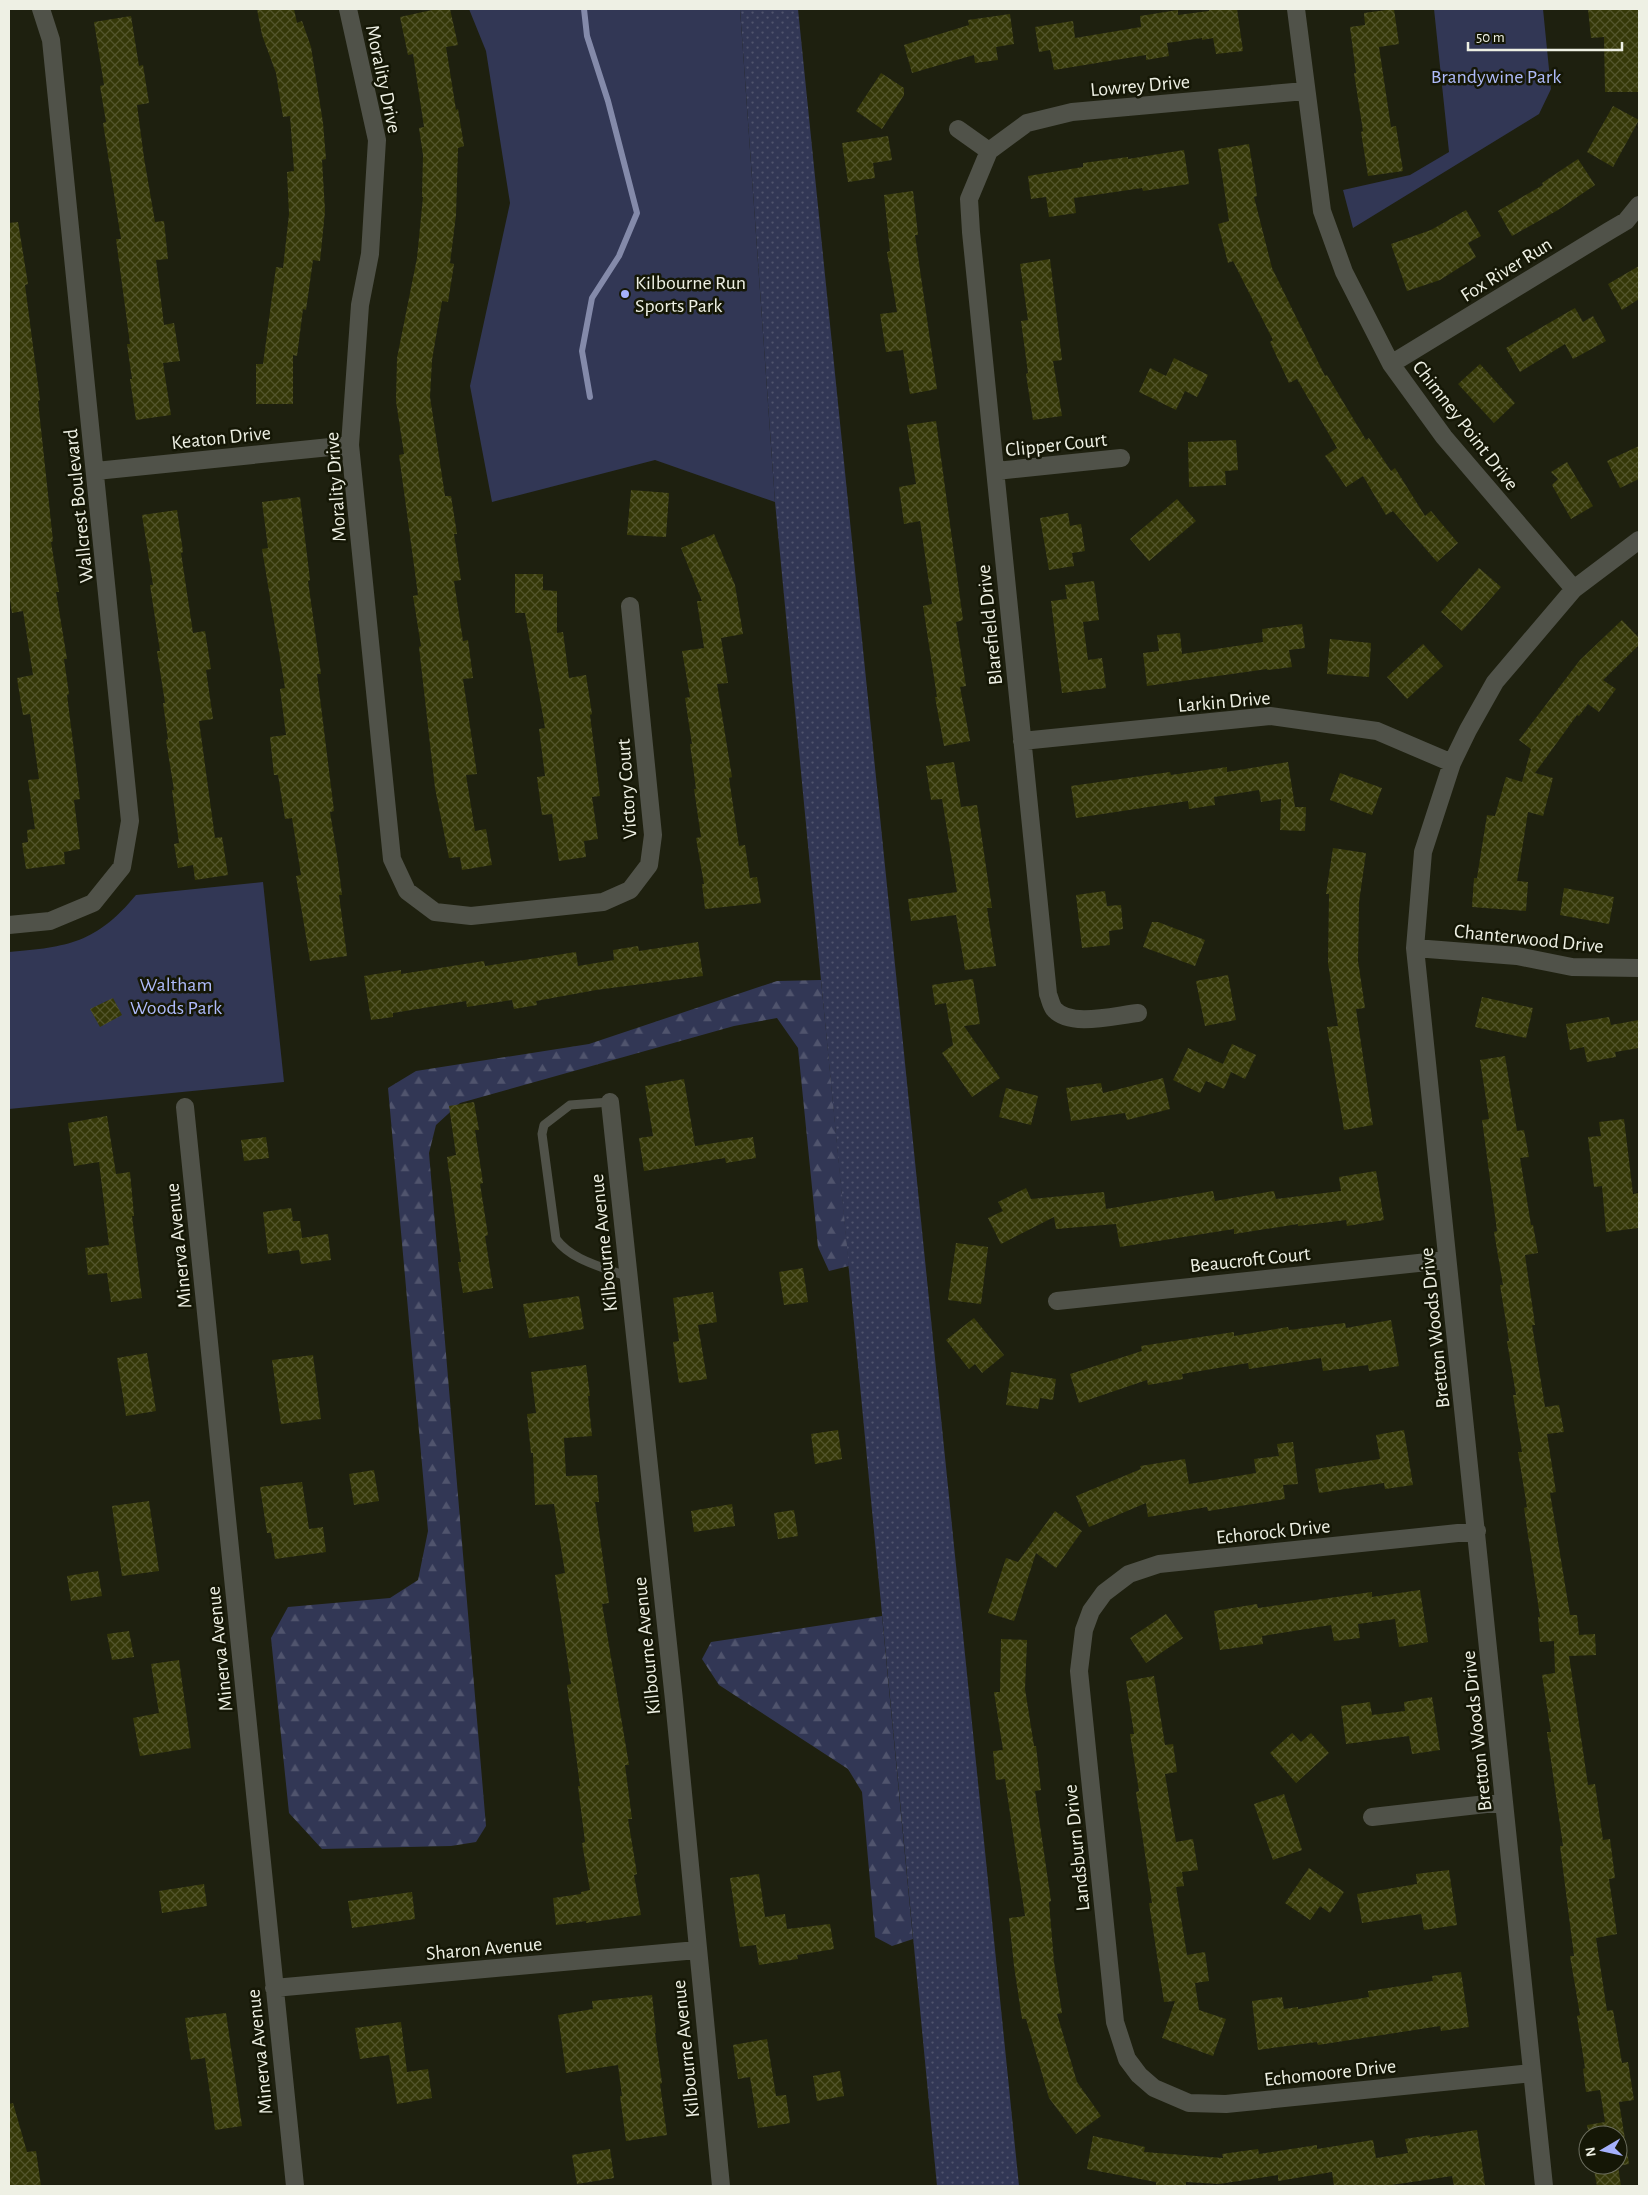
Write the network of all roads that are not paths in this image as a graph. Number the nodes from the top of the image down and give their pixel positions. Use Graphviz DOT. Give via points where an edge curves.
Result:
graph roads {
  1 [pos="41,9"];
  2 [pos="348,9"];
  3 [pos="1296,9"];
  4 [pos="1305,91"];
  5 [pos="958,129"];
  6 [pos="989,151"];
  7 [pos="1639,205"];
  8 [pos="1391,364"];
  9 [pos="350,445"];
  10 [pos="1121,458"];
  11 [pos="96,471"];
  12 [pos="996,471"];
  13 [pos="1639,540"];
  14 [pos="1574,589"];
  15 [pos="630,606"];
  16 [pos="1022,741"];
  17 [pos="1452,763"];
  18 [pos="471,916"];
  19 [pos="9,925"];
  20 [pos="1415,948"];
  21 [pos="1639,968"];
  22 [pos="1138,1012"];
  23 [pos="610,1102"];
  24 [pos="185,1107"];
  25 [pos="1447,1260"];
  26 [pos="628,1277"];
  27 [pos="1057,1301"];
  28 [pos="1477,1531"];
  29 [pos="1091,1611"];
  30 [pos="1504,1802"];
  31 [pos="1372,1817"];
  32 [pos="697,1950"];
  33 [pos="274,1988"];
  34 [pos="1532,2073"];
  35 [pos="1139,2075"];
  36 [pos="295,2186"];
  37 [pos="721,2186"];
  38 [pos="1544,2186"];
  1 -- 11 [label="street, Wallcrest Boulevard" via="51,40"];
  2 -- 9 [label="street, Morality Drive" via="377,140 370,254 360,305"];
  3 -- 4 [label="street, Chimney Point Drive"];
  4 -- 6 [label="street, Lowrey Drive" via="1072,112 1027,123"];
  4 -- 8 [label="street, Chimney Point Drive" via="1322,211 1344,272"];
  5 -- 6 [label="street"];
  6 -- 12 [label="street, Blarefield Drive" via="969,199"];
  7 -- 8 [label="street, Fox River Run" via="1626,220 1609,231"];
  8 -- 14 [label="street, Chimney Point Drive" via="1444,437"];
  9 -- 11 [label="street, Keaton Drive"];
  9 -- 18 [label="street, Morality Drive" via="392,858 407,891 436,912"];
  10 -- 12 [label="street, Clipper Court"];
  11 -- 19 [label="street, Wallcrest Boulevard" via="130,821 122,867 93,903 50,921"];
  12 -- 16 [label="street, Blarefield Drive"];
  13 -- 14 [label="street, Bretton Woods Drive"];
  14 -- 17 [label="street, Bretton Woods Drive" via="1495,682"];
  15 -- 18 [label="street, Victory Court" via="653,835 649,865 630,890 603,902"];
  16 -- 17 [label="street, Larkin Drive" via="1270,716 1378,731"];
  16 -- 22 [label="street, Blarefield Drive" via="1048,994 1053,1008 1065,1018 1079,1020"];
  17 -- 20 [label="street, Bretton Woods Drive" via="1423,852"];
  20 -- 21 [label="street, Chanterwood Drive" via="1517,956 1572,967"];
  20 -- 25 [label="street, Bretton Woods Drive"];
  23 -- 26 [label="street, Kilbourne Avenue"];
  23 -- 26 [label="lane" via="570,1105 544,1125 542,1134 556,1239 572,1255"];
  24 -- 33 [label="street, Minerva Avenue"];
  25 -- 27 [label="street, Beaucroft Court"];
  25 -- 28 [label="street, Bretton Woods Drive"];
  26 -- 32 [label="street, Kilbourne Avenue" via="674,1700"];
  28 -- 29 [label="street, Echorock Drive" via="1159,1564 1129,1574 1104,1593"];
  28 -- 30 [label="street, Bretton Woods Drive"];
  29 -- 35 [label="street, Landsburn Drive" via="1084,1630 1079,1671 1115,2022 1127,2059"];
  30 -- 31 [label="street"];
  30 -- 34 [label="street, Bretton Woods Drive"];
  32 -- 33 [label="street, Sharon Avenue"];
  32 -- 37 [label="street, Kilbourne Avenue"];
  33 -- 36 [label="street, Minerva Avenue"];
  34 -- 35 [label="street, Echomoore Drive" via="1226,2104 1189,2103 1154,2088"];
  34 -- 38 [label="street, Bretton Woods Drive"];
}
